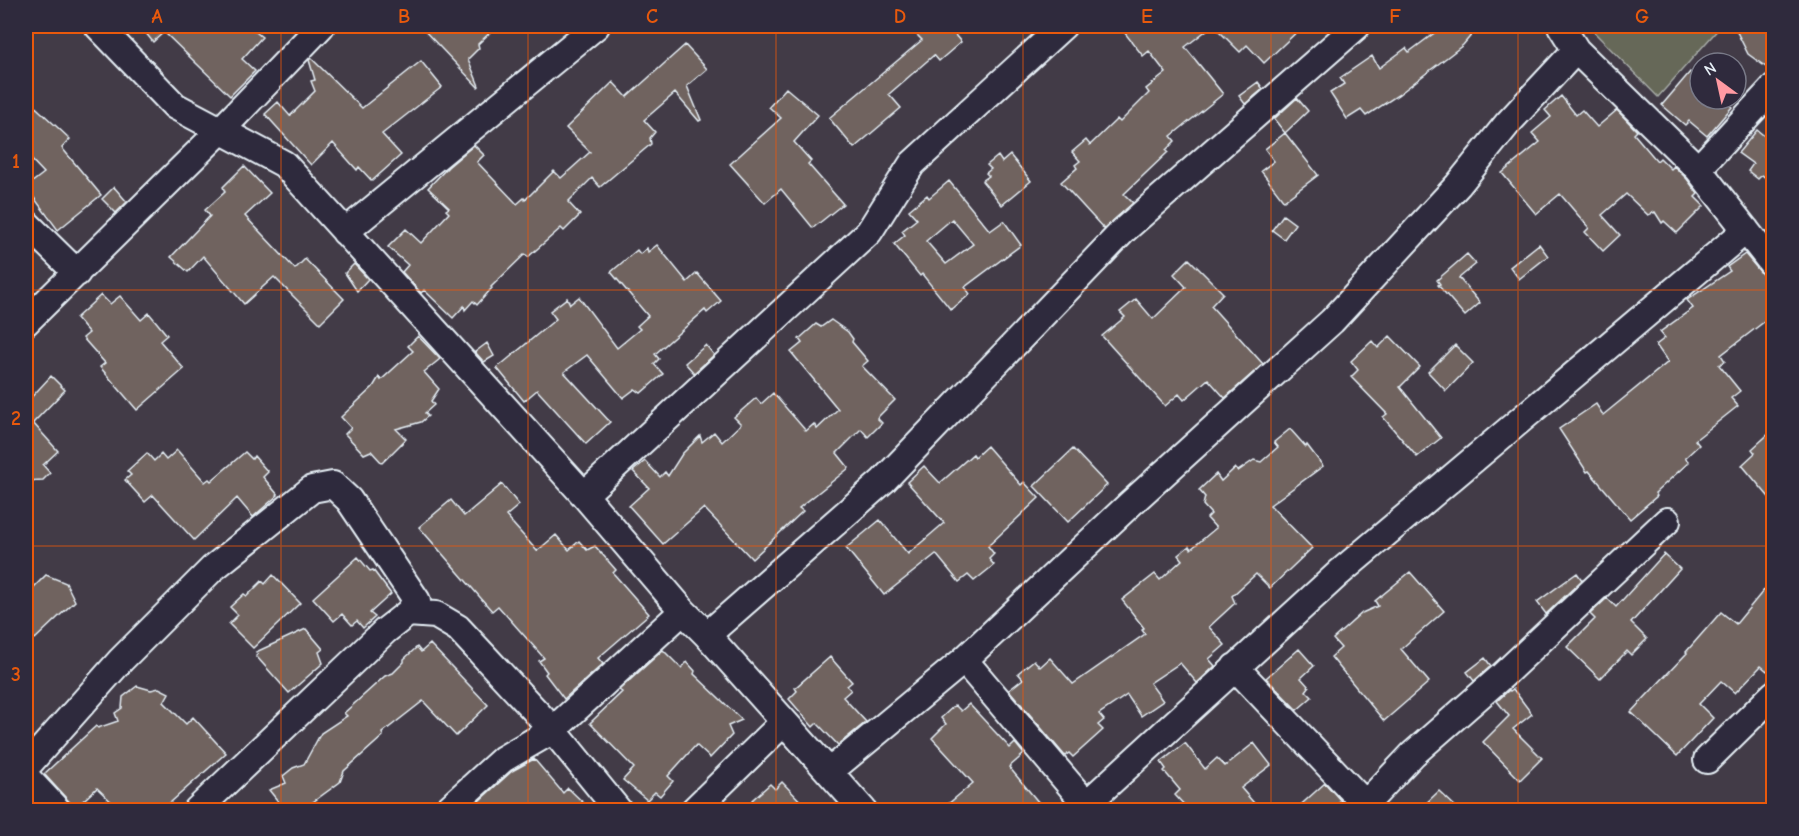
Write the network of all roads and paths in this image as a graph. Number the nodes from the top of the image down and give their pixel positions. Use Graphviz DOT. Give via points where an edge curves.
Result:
graph roads {
  1 [pos="98,26"];
  2 [pos="321,26"];
  3 [pos="596,26"];
  4 [pos="1063,26"];
  5 [pos="1357,26"];
  6 [pos="1561,26"];
  7 [pos="1576,50"];
  8 [pos="1773,87"];
  9 [pos="221,130"];
  10 [pos="1698,169"];
  11 [pos="26,223"];
  12 [pos="1746,230"];
  13 [pos="345,232"];
  14 [pos="1773,266"];
  15 [pos="76,273"];
  16 [pos="26,322"];
  17 [pos="584,495"];
  18 [pos="1667,521"];
  19 [pos="683,611"];
  20 [pos="408,613"];
  21 [pos="707,635"];
  22 [pos="964,660"];
  23 [pos="1235,667"];
  24 [pos="1773,694"];
  25 [pos="784,722"];
  26 [pos="553,730"];
  27 [pos="1707,760"];
  28 [pos="26,767"];
  29 [pos="829,772"];
  30 [pos="26,777"];
  31 [pos="1083,808"];
  32 [pos="1363,808"];
  33 [pos="57,810"];
  34 [pos="197,810"];
  35 [pos="447,810"];
  36 [pos="618,810"];
  37 [pos="694,810"];
  38 [pos="863,810"];
  1 -- 9 [label="street" via="175,106"];
  2 -- 9 [label="street"];
  3 -- 13 [label="street"];
  4 -- 17 [label="street" via="912,164 869,232"];
  5 -- 21 [label="street" via="1124,230 883,481"];
  6 -- 7 [label="street"];
  7 -- 10 [label="street"];
  7 -- 22 [label="street" via="1332,321"];
  8 -- 10 [label="street"];
  9 -- 13 [label="street" via="284,164"];
  9 -- 15 [label="street"];
  10 -- 12 [label="street"];
  11 -- 15 [label="street"];
  12 -- 14 [label="street"];
  12 -- 23 [label="street" via="1339,573"];
  13 -- 17 [label="street"];
  15 -- 16 [label="street"];
  17 -- 19 [label="street"];
  18 -- 32 [label="street" via="1413,754"];
  19 -- 21 [label="street"];
  19 -- 26 [label="street"];
  20 -- 26 [label="street" via="436,615 458,628"];
  20 -- 28 [label="street" via="417,601 349,500 333,485 312,489 212,569 121,660"];
  20 -- 34 [label="street"];
  21 -- 25 [label="street"];
  22 -- 29 [label="street"];
  22 -- 31 [label="street"];
  23 -- 31 [label="street"];
  23 -- 32 [label="street"];
  24 -- 27 [label="street"];
  25 -- 29 [label="street"];
  25 -- 37 [label="street"];
  26 -- 35 [label="street" via="503,759"];
  26 -- 36 [label="street"];
  29 -- 38 [label="street"];
  30 -- 33 [label="street"];
}
